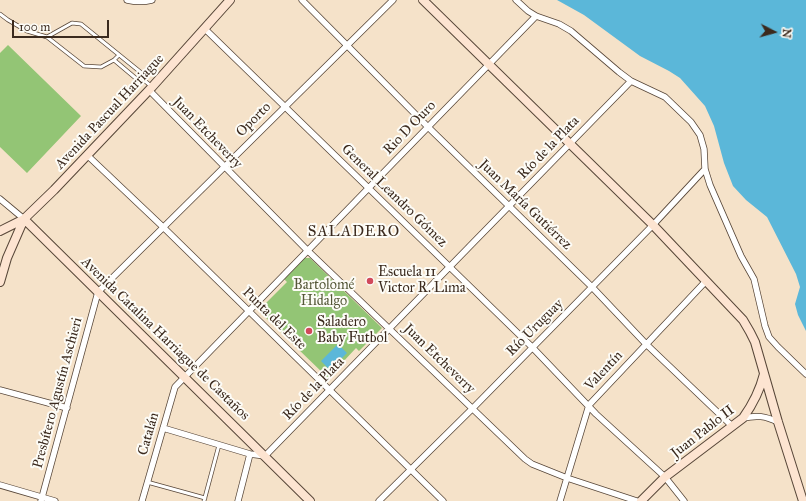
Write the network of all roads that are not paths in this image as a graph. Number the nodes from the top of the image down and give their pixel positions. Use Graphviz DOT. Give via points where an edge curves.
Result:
graph roads {
  1 [pos="127,0"];
  2 [pos="152,0"];
  3 [pos="230,0"];
  4 [pos="302,0"];
  5 [pos="393,0"];
  6 [pos="423,0"];
  7 [pos="516,0"];
  8 [pos="0,14"];
  9 [pos="536,16"];
  10 [pos="205,29"];
  11 [pos="47,37"];
  12 [pos="347,45"];
  13 [pos="118,55"];
  14 [pos="114,60"];
  15 [pos="489,65"];
  16 [pos="145,81"];
  17 [pos="632,81"];
  18 [pos="151,89"];
  19 [pos="285,106"];
  20 [pos="428,127"];
  21 [pos="570,144"];
  22 [pos="87,156"];
  23 [pos="224,167"];
  24 [pos="705,169"];
  25 [pos="368,188"];
  26 [pos="0,199"];
  27 [pos="509,206"];
  28 [pos="24,219"];
  29 [pos="653,225"];
  30 [pos="163,227"];
  31 [pos="0,231"];
  32 [pos="307,250"];
  33 [pos="3,260"];
  34 [pos="450,267"];
  35 [pos="706,281"];
  36 [pos="0,282"];
  37 [pos="592,287"];
  38 [pos="98,292"];
  39 [pos="248,310"];
  40 [pos="390,328"];
  41 [pos="646,344"];
  42 [pos="532,347"];
  43 [pos="764,372"];
  44 [pos="806,374"];
  45 [pos="184,376"];
  46 [pos="0,390"];
  47 [pos="330,390"];
  48 [pos="589,405"];
  49 [pos="67,408"];
  50 [pos="473,408"];
  51 [pos="743,418"];
  52 [pos="778,422"];
  53 [pos="732,426"];
  54 [pos="163,428"];
  55 [pos="219,445"];
  56 [pos="250,454"];
  57 [pos="265,456"];
  58 [pos="411,470"];
  59 [pos="665,477"];
  60 [pos="567,478"];
  61 [pos="147,482"];
  62 [pos="0,485"];
  63 [pos="41,499"];
  64 [pos="204,500"];
  65 [pos="55,501"];
  66 [pos="142,501"];
  67 [pos="238,501"];
  68 [pos="310,501"];
  69 [pos="379,501"];
  70 [pos="443,501"];
  71 [pos="560,501"];
  72 [pos="637,501"];
  73 [pos="641,501"];
  74 [pos="684,501"];
  75 [pos="804,501"];
  1 -- 2 [label="street"];
  3 -- 10 [label="street, Avenida Pascual Harriague"];
  4 -- 12 [label="street, Juan María Gutiérrez"];
  5 -- 12 [label="street, Oporto"];
  6 -- 15 [label="street"];
  7 -- 9 [label="street"];
  8 -- 11 [label="lane" via="27,31"];
  9 -- 15 [label="street, Rio D Ouro"];
  9 -- 17 [label="street" via="571,31"];
  10 -- 18 [label="street, Avenida Pascual Harriague"];
  10 -- 19 [label="street, General Leandro Gómez"];
  11 -- 13 [label="lane" via="72,23 81,24"];
  11 -- 14 [label="lane" via="84,66 101,67"];
  12 -- 19 [label="street, Oporto"];
  12 -- 20 [label="street, Juan María Gutiérrez"];
  13 -- 14 [label="lane"];
  13 -- 16 [label="lane" via="144,75"];
  14 -- 16 [label="lane" via="139,81"];
  15 -- 20 [label="street, Rio D Ouro"];
  15 -- 21 [label="street"];
  16 -- 18 [label="lane"];
  17 -- 21 [label="street, Río de la Plata"];
  17 -- 24 [label="street" via="665,97 691,122 700,135"];
  18 -- 22 [label="street, Avenida Pascual Harriague"];
  18 -- 23 [label="street, Juan Etcheverry"];
  19 -- 23 [label="street, Oporto"];
  19 -- 25 [label="street, General Leandro Gómez"];
  20 -- 25 [label="street, Rio D Ouro"];
  20 -- 27 [label="street, Juan María Gutiérrez"];
  21 -- 27 [label="street, Río de la Plata"];
  21 -- 29 [label="street"];
  22 -- 28 [label="street, Avenida Pascual Harriague"];
  22 -- 30 [label="street, Punta del Este"];
  23 -- 30 [label="street, Oporto"];
  23 -- 32 [label="street, Juan Etcheverry"];
  24 -- 29 [label="street, Río Uruguay"];
  24 -- 44 [label="street" via="735,242 754,279 769,337"];
  25 -- 32 [label="street, Rio D Ouro"];
  25 -- 34 [label="street, General Leandro Gómez"];
  26 -- 28 [label="street, Avenida Catalina Harriague de Castaños"];
  27 -- 34 [label="street, Río de la Plata"];
  27 -- 37 [label="street, Juan María Gutiérrez"];
  28 -- 31 [label="street, Avenida Pascual Harriague"];
  28 -- 33 [label="street"];
  28 -- 38 [label="street, Avenida Catalina Harriague de Castaños"];
  29 -- 35 [label="street"];
  29 -- 37 [label="street, Río Uruguay"];
  30 -- 38 [label="street, Oporto"];
  30 -- 39 [label="street, Punta del Este"];
  32 -- 39 [label="street, Rio D Ouro"];
  32 -- 40 [label="street, Juan Etcheverry"];
  33 -- 36 [label="street"];
  34 -- 40 [label="street, Río de la Plata"];
  34 -- 42 [label="street, General Leandro Gómez"];
  35 -- 41 [label="street, Valentín"];
  35 -- 43 [label="street" via="743,320"];
  37 -- 41 [label="street, Juan María Gutiérrez"];
  37 -- 42 [label="street, Río Uruguay"];
  38 -- 45 [label="street, Avenida Catalina Harriague de Castaños"];
  38 -- 49 [label="street, Presbítero Agustín Aschieri"];
  39 -- 45 [label="street, Rio D Ouro"];
  39 -- 47 [label="street, Punta del Este"];
  40 -- 47 [label="street, Río de la Plata"];
  40 -- 50 [label="street, Juan Etcheverry"];
  41 -- 48 [label="street, Valentín"];
  41 -- 53 [label="street, Juan María Gutiérrez"];
  42 -- 48 [label="street, General Leandro Gómez"];
  42 -- 50 [label="street, Río Uruguay"];
  43 -- 51 [label="street, Juan Pablo II" via="760,388"];
  43 -- 52 [label="street"];
  45 -- 54 [label="street, Catalán" via="175,387"];
  45 -- 57 [label="street, Avenida Catalina Harriague de Castaños"];
  46 -- 49 [label="street"];
  47 -- 57 [label="street, Río de la Plata"];
  47 -- 58 [label="street, Punta del Este"];
  48 -- 59 [label="street, General Leandro Gómez"];
  48 -- 60 [label="street, Valentín"];
  49 -- 63 [label="street, Presbítero Agustín Aschieri"];
  50 -- 58 [label="street, Río Uruguay"];
  50 -- 60 [label="street, Juan Etcheverry" via="525,460"];
  51 -- 52 [label="street" via="760,416"];
  51 -- 53 [label="street, Juan Pablo II"];
  52 -- 75 [label="street"];
  53 -- 59 [label="street, Juan Pablo II"];
  54 -- 55 [label="street"];
  54 -- 61 [label="street, Catalán"];
  55 -- 56 [label="street"];
  55 -- 64 [label="lane"];
  56 -- 57 [label="street"];
  56 -- 67 [label="street"];
  57 -- 68 [label="street, Avenida Catalina Harriague de Castaños"];
  58 -- 69 [label="street, Río Uruguay"];
  58 -- 70 [label="street, Punta del Este"];
  59 -- 73 [label="street, Juan Pablo II"];
  59 -- 74 [label="street, General Leandro Gómez"];
  60 -- 71 [label="street, Valentín"];
  60 -- 72 [label="street, Juan Etcheverry"];
  61 -- 64 [label="lane"];
  61 -- 66 [label="street, Catalán"];
  62 -- 63 [label="street"];
  63 -- 65 [label="street"];
}
